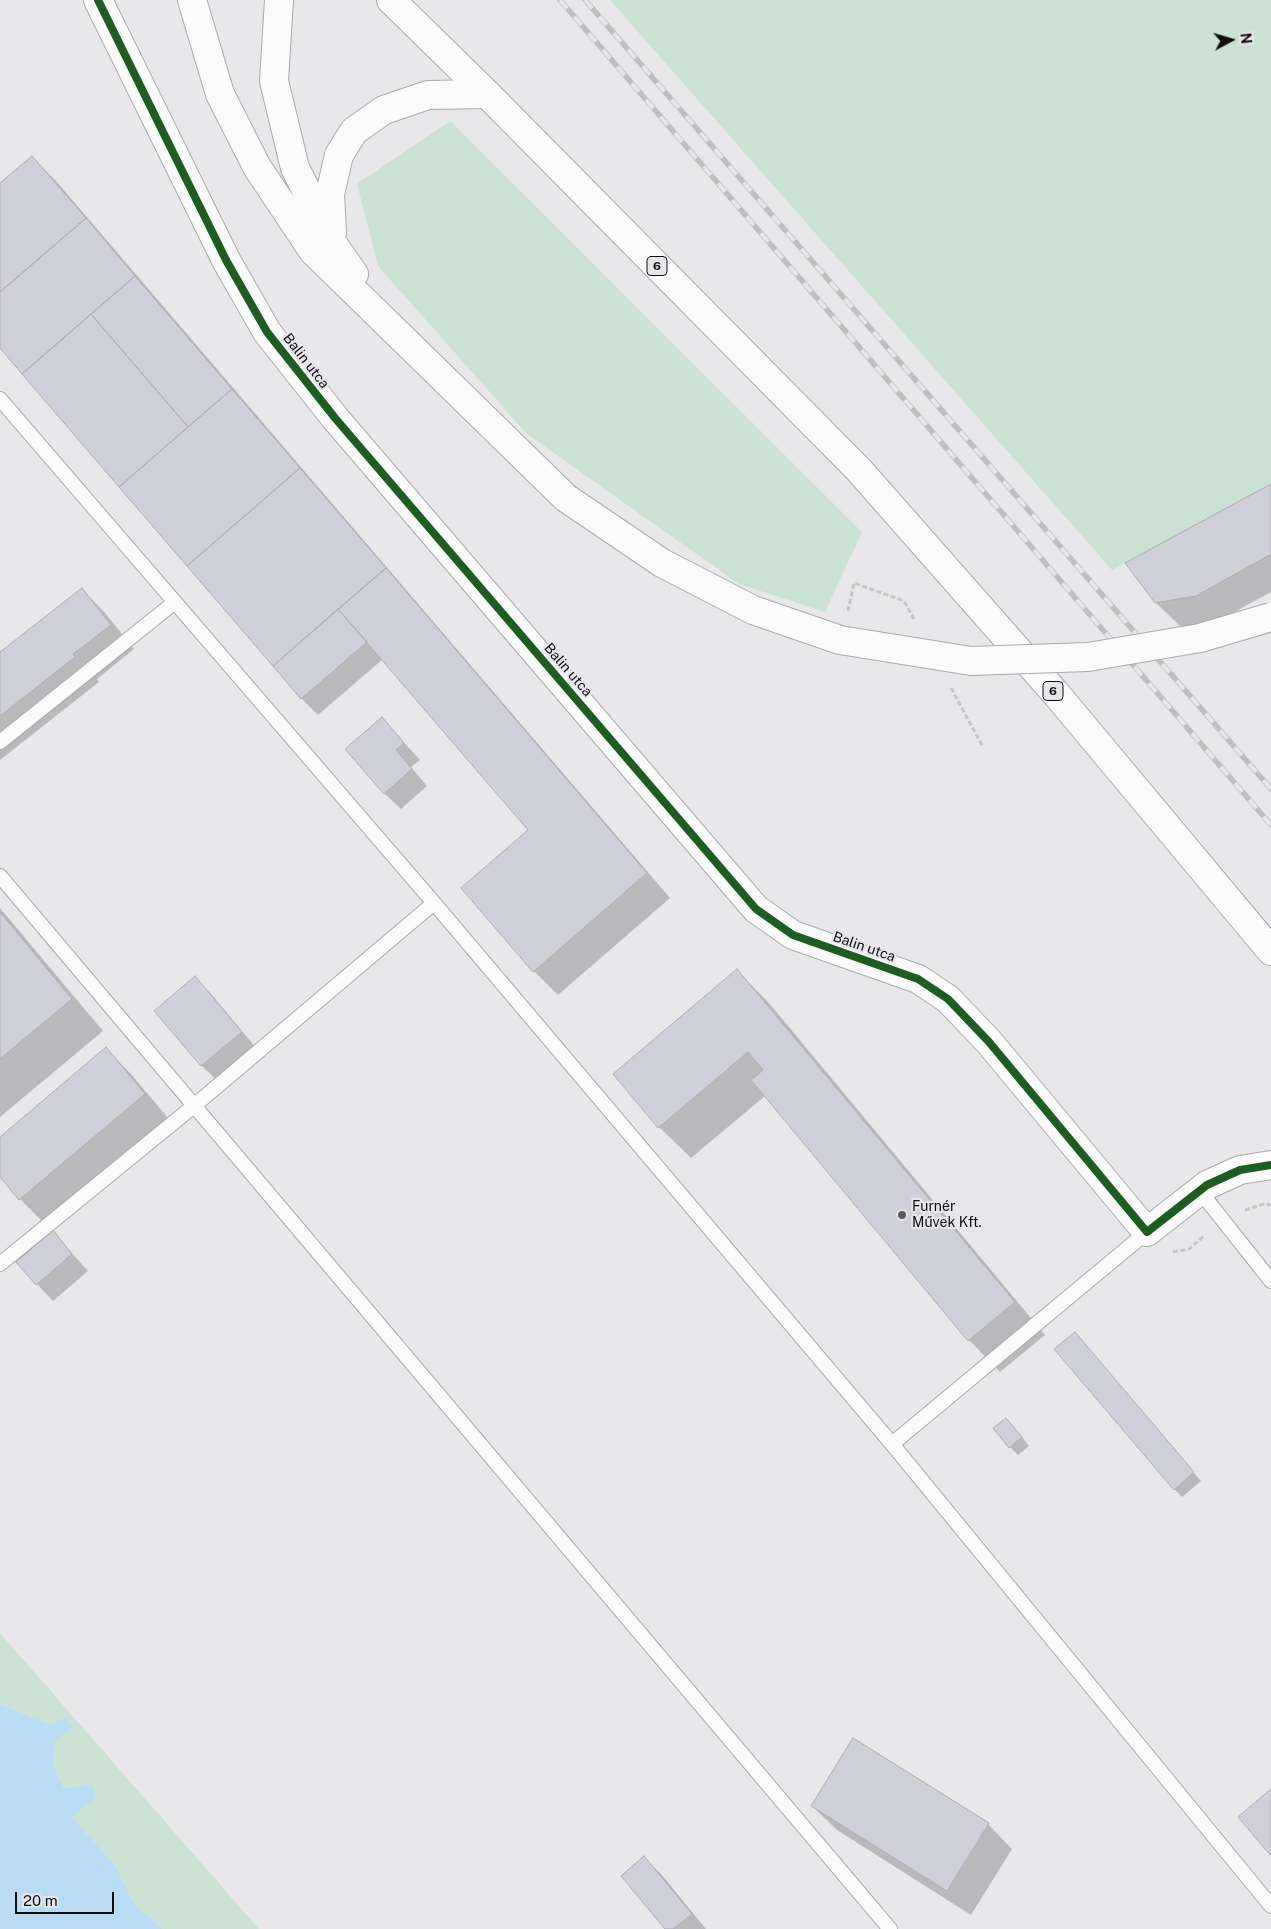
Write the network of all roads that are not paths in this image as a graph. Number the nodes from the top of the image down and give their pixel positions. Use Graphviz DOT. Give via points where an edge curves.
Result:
graph roads {
  1 [pos="98,0"];
  2 [pos="279,0"];
  3 [pos="391,0"];
  4 [pos="196,6"];
  5 [pos="487,94"];
  6 [pos="333,244"];
  7 [pos="389,324"];
  8 [pos="0,399"];
  9 [pos="175,602"];
  10 [pos="1271,617"];
  11 [pos="0,742"];
  12 [pos="0,876"];
  13 [pos="434,903"];
  14 [pos="1271,951"];
  15 [pos="195,1105"];
  16 [pos="1271,1165"];
  17 [pos="1199,1190"];
  18 [pos="1147,1232"];
  19 [pos="0,1264"];
  20 [pos="1271,1281"];
  21 [pos="892,1444"];
  22 [pos="1271,1906"];
  23 [pos="890,1929"];
  1 -- 18 [label="street, Balin utca" via="226,260 267,332 335,418 756,909 793,935 918,979 948,999 989,1042"];
  2 -- 6 [label="street" via="274,81 295,168"];
  3 -- 5 [label="street, 6"];
  4 -- 7 [label="street" via="220,94 257,167 313,251"];
  5 -- 6 [label="street" via="428,95 384,110 354,131 339,156 330,194"];
  5 -- 14 [label="street, 6" via="859,470 1058,696"];
  6 -- 7 [label="street"];
  7 -- 10 [label="street, bridge" via="566,498 662,563 754,610 840,640 971,661 1088,658 1200,638"];
  8 -- 9 [label="lane"];
  9 -- 11 [label="lane"];
  9 -- 13 [label="lane"];
  12 -- 15 [label="lane"];
  13 -- 15 [label="lane"];
  13 -- 21 [label="lane"];
  15 -- 19 [label="lane"];
  15 -- 23 [label="lane"];
  16 -- 17 [label="street" via="1240,1170"];
  17 -- 18 [label="street"];
  17 -- 20 [label="lane"];
  18 -- 21 [label="lane"];
  21 -- 22 [label="lane"];
}
